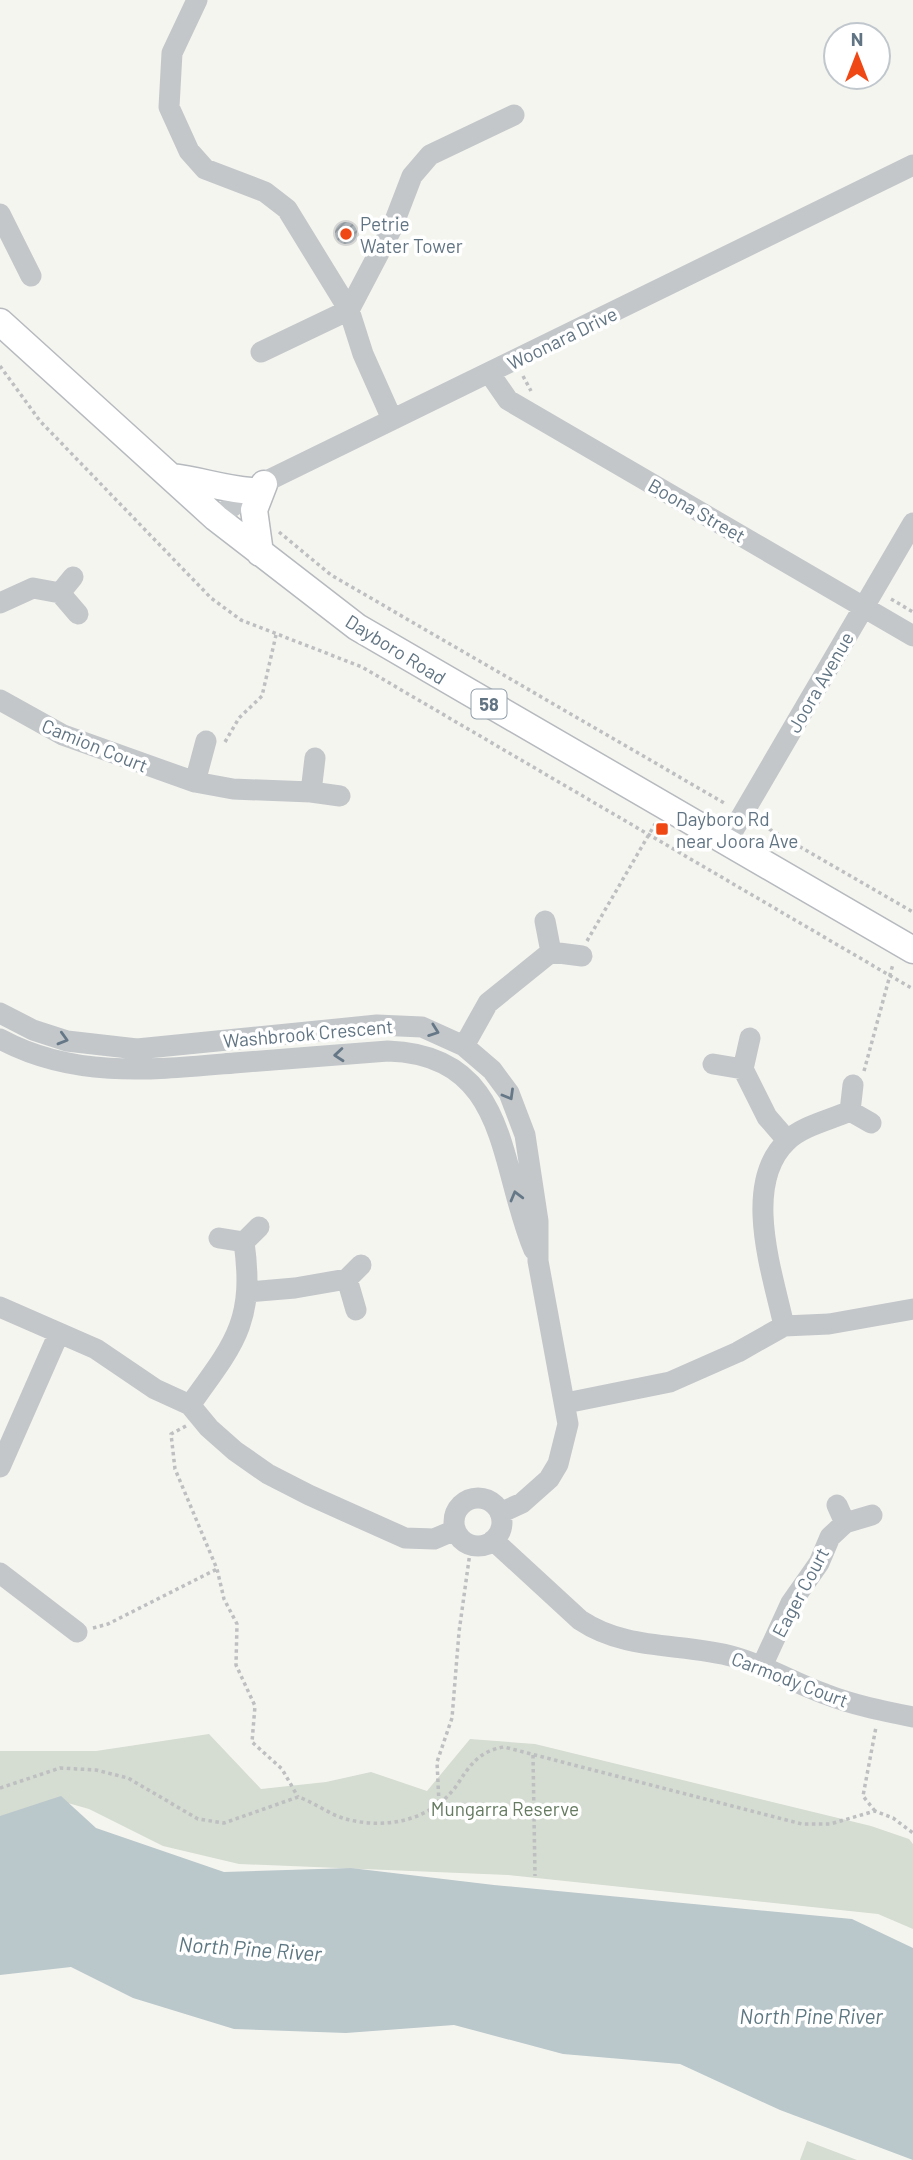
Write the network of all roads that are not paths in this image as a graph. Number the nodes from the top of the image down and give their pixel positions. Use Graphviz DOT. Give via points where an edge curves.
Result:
graph roads {
  1 [pos="197,0"];
  2 [pos="514,115"];
  3 [pos="913,166"];
  4 [pos="0,214"];
  5 [pos="31,276"];
  6 [pos="349,310"];
  7 [pos="0,322"];
  8 [pos="261,352"];
  9 [pos="490,373"];
  10 [pos="392,419"];
  11 [pos="170,477"];
  12 [pos="257,488"];
  13 [pos="216,517"];
  14 [pos="913,523"];
  15 [pos="260,553"];
  16 [pos="0,603"];
  17 [pos="863,607"];
  18 [pos="78,614"];
  19 [pos="913,636"];
  20 [pos="0,700"];
  21 [pos="203,751"];
  22 [pos="315,758"];
  23 [pos="195,782"];
  24 [pos="311,792"];
  25 [pos="340,796"];
  26 [pos="727,841"];
  27 [pos="545,921"];
  28 [pos="907,946"];
  29 [pos="551,952"];
  30 [pos="582,956"];
  31 [pos="0,1013"];
  32 [pos="750,1038"];
  33 [pos="0,1039"];
  34 [pos="464,1046"];
  35 [pos="713,1064"];
  36 [pos="743,1069"];
  37 [pos="853,1085"];
  38 [pos="850,1111"];
  39 [pos="871,1122"];
  40 [pos="787,1140"];
  41 [pos="219,1238"];
  42 [pos="538,1261"];
  43 [pos="247,1292"];
  44 [pos="0,1307"];
  45 [pos="913,1309"];
  46 [pos="356,1310"];
  47 [pos="784,1326"];
  48 [pos="59,1333"];
  49 [pos="566,1403"];
  50 [pos="196,1412"];
  51 [pos="0,1467"];
  52 [pos="500,1513"];
  53 [pos="872,1515"];
  54 [pos="455,1530"];
  55 [pos="493,1540"];
  56 [pos="0,1573"];
  57 [pos="77,1632"];
  58 [pos="762,1666"];
  59 [pos="913,1717"];
  1 -- 6 [label="street" via="172,53 169,107 189,151 205,169 265,192 287,209"];
  2 -- 6 [label="street" via="430,155 412,176 392,228"];
  3 -- 9 [label="street, Woonara Drive"];
  4 -- 5 [label="street"];
  6 -- 8 [label="street"];
  6 -- 10 [label="street"];
  7 -- 11 [label="main road, Dayboro Road / 58"];
  9 -- 10 [label="street, Woonara Drive"];
  9 -- 17 [label="street, Boona Street" via="508,400"];
  10 -- 12 [label="street, Woonara Drive"];
  11 -- 12 [label="main road" via="224,489"];
  11 -- 13 [label="main road, Dayboro Road / 58"];
  12 -- 13 [label="street, Woonara Drive"];
  12 -- 15 [label="main road" via="254,510"];
  13 -- 15 [label="main road, Dayboro Road / 58"];
  14 -- 17 [label="street, Joora Avenue"];
  15 -- 26 [label="main road, Dayboro Road / 58" via="358,627"];
  16 -- 18 [label="street" via="33,588 66,585"];
  17 -- 19 [label="street, Boona Street"];
  17 -- 26 [label="street, Joora Avenue"];
  20 -- 23 [label="street, Camion Court" via="63,735"];
  21 -- 23 [label="street"];
  22 -- 24 [label="street"];
  23 -- 24 [label="street, Camion Court" via="233,789"];
  24 -- 25 [label="street, Camion Court"];
  26 -- 28 [label="main road, Dayboro Road / 58"];
  27 -- 29 [label="street"];
  29 -- 30 [label="street"];
  29 -- 34 [label="street" via="488,1003"];
  31 -- 34 [label="street, Washbrook Crescent, one-way" via="33,1030 101,1047 137,1049 401,1024 422,1027"];
  32 -- 36 [label="street"];
  42 -- 33 [label="street, Washbrook Crescent, one-way" via="523,1226 491,1112 469,1080 432,1058 388,1051 137,1071 42,1058"];
  34 -- 42 [label="street, Washbrook Crescent, one-way" via="492,1070 519,1114 538,1221"];
  35 -- 36 [label="street"];
  36 -- 40 [label="street" via="767,1117"];
  37 -- 38 [label="street"];
  38 -- 39 [label="street"];
  38 -- 40 [label="street"];
  40 -- 47 [label="street" via="771,1171 762,1220"];
  41 -- 43 [label="street" via="251,1234"];
  42 -- 49 [label="street, Washbrook Crescent"];
  43 -- 46 [label="street" via="295,1288 354,1272"];
  43 -- 50 [label="street" via="236,1339"];
  44 -- 48 [label="street"];
  45 -- 47 [label="street" via="838,1323"];
  47 -- 49 [label="street" via="670,1382"];
  48 -- 50 [label="street" via="96,1349"];
  48 -- 51 [label="street"];
  49 -- 52 [label="street, Washbrook Crescent" via="568,1424 558,1464 549,1479 522,1503"];
  50 -- 54 [label="street" via="235,1451 268,1474 393,1534 425,1540"];
  52 -- 54 [label="street" via="482,1498 466,1501 456,1513"];
  52 -- 55 [label="street" via="501,1528"];
  53 -- 58 [label="street, Eager Court" via="841,1514"];
  54 -- 55 [label="street" via="471,1545"];
  55 -- 58 [label="street, Carmody Court" via="596,1631 639,1645 713,1651"];
  56 -- 57 [label="street"];
  58 -- 59 [label="street, Carmody Court" via="824,1694"];
}
